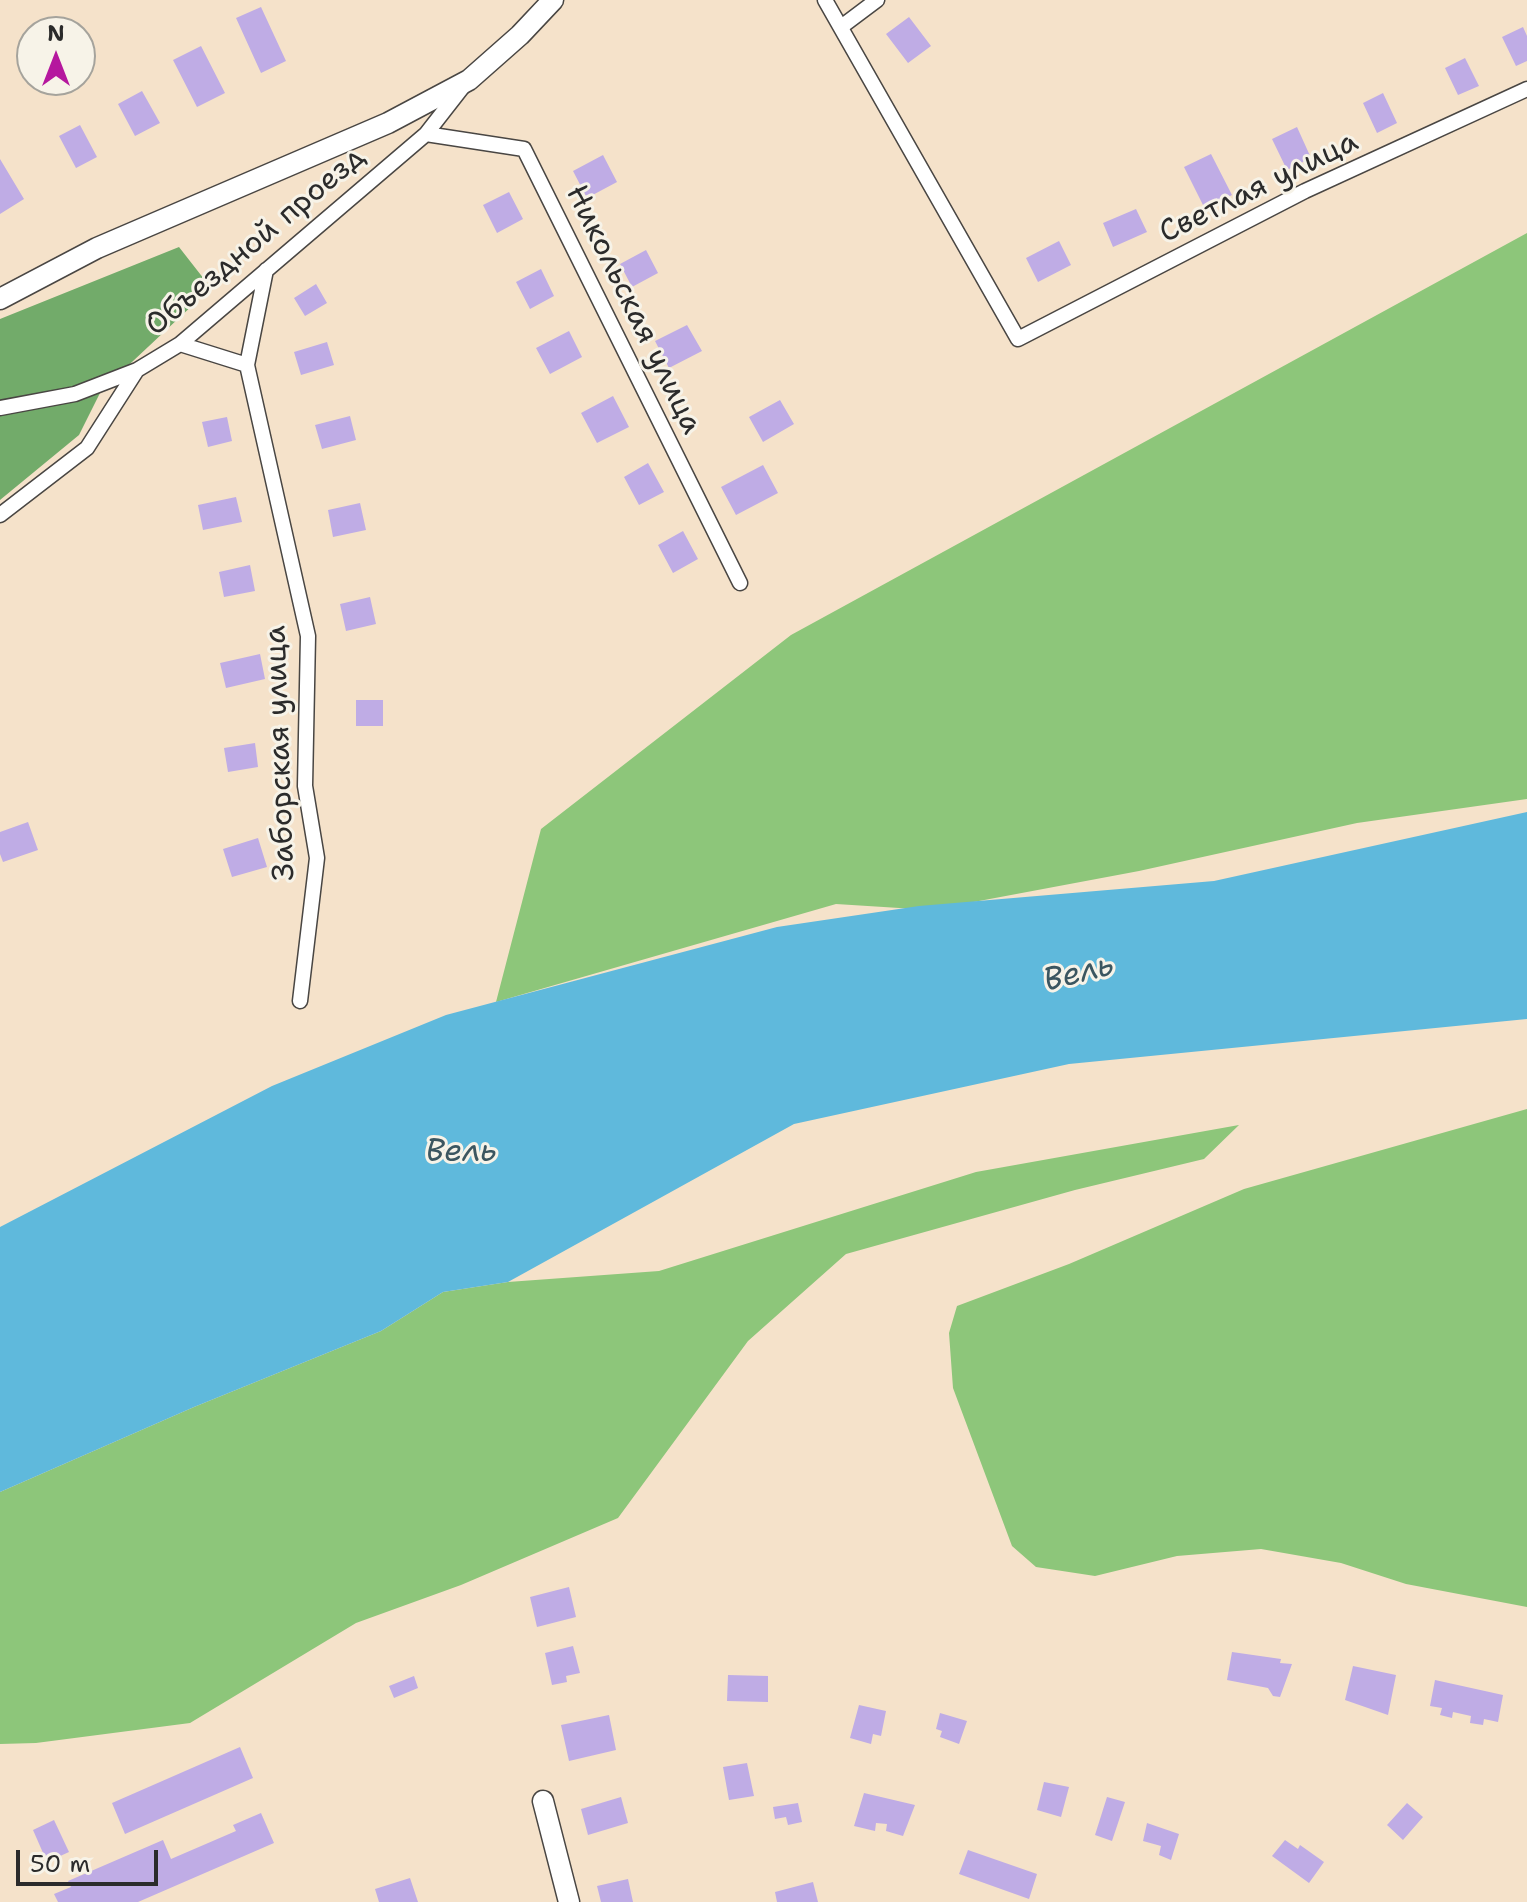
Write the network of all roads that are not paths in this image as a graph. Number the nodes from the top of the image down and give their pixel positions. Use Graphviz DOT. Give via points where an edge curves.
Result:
graph roads {
  1 [pos="553,0"];
  2 [pos="825,0"];
  3 [pos="877,0"];
  4 [pos="841,27"];
  5 [pos="469,80"];
  6 [pos="1527,89"];
  7 [pos="426,134"];
  8 [pos="266,270"];
  9 [pos="0,299"];
  10 [pos="180,344"];
  11 [pos="247,365"];
  12 [pos="137,370"];
  13 [pos="0,408"];
  14 [pos="0,515"];
  15 [pos="740,583"];
  16 [pos="300,1001"];
  17 [pos="543,1801"];
  18 [pos="569,1902"];
  1 -- 5 [label="main road"];
  2 -- 4 [label="street"];
  3 -- 4 [label="street"];
  4 -- 6 [label="street, Светлая улица" via="1018,339 1305,191"];
  5 -- 7 [label="street, Объездной проезд"];
  5 -- 9 [label="main road" via="388,123 97,248"];
  7 -- 8 [label="street, Объездной проезд"];
  7 -- 15 [label="street, Никольская улица" via="524,149"];
  8 -- 10 [label="street, Объездной проезд"];
  8 -- 11 [label="street"];
  10 -- 11 [label="street"];
  10 -- 12 [label="street, Объездной проезд"];
  11 -- 16 [label="street, Заборская улица" via="308,636 305,786 317,858"];
  12 -- 13 [label="street, Объездной проезд" via="75,394"];
  12 -- 14 [label="street" via="87,448"];
  17 -- 18 [label="main road"];
}
